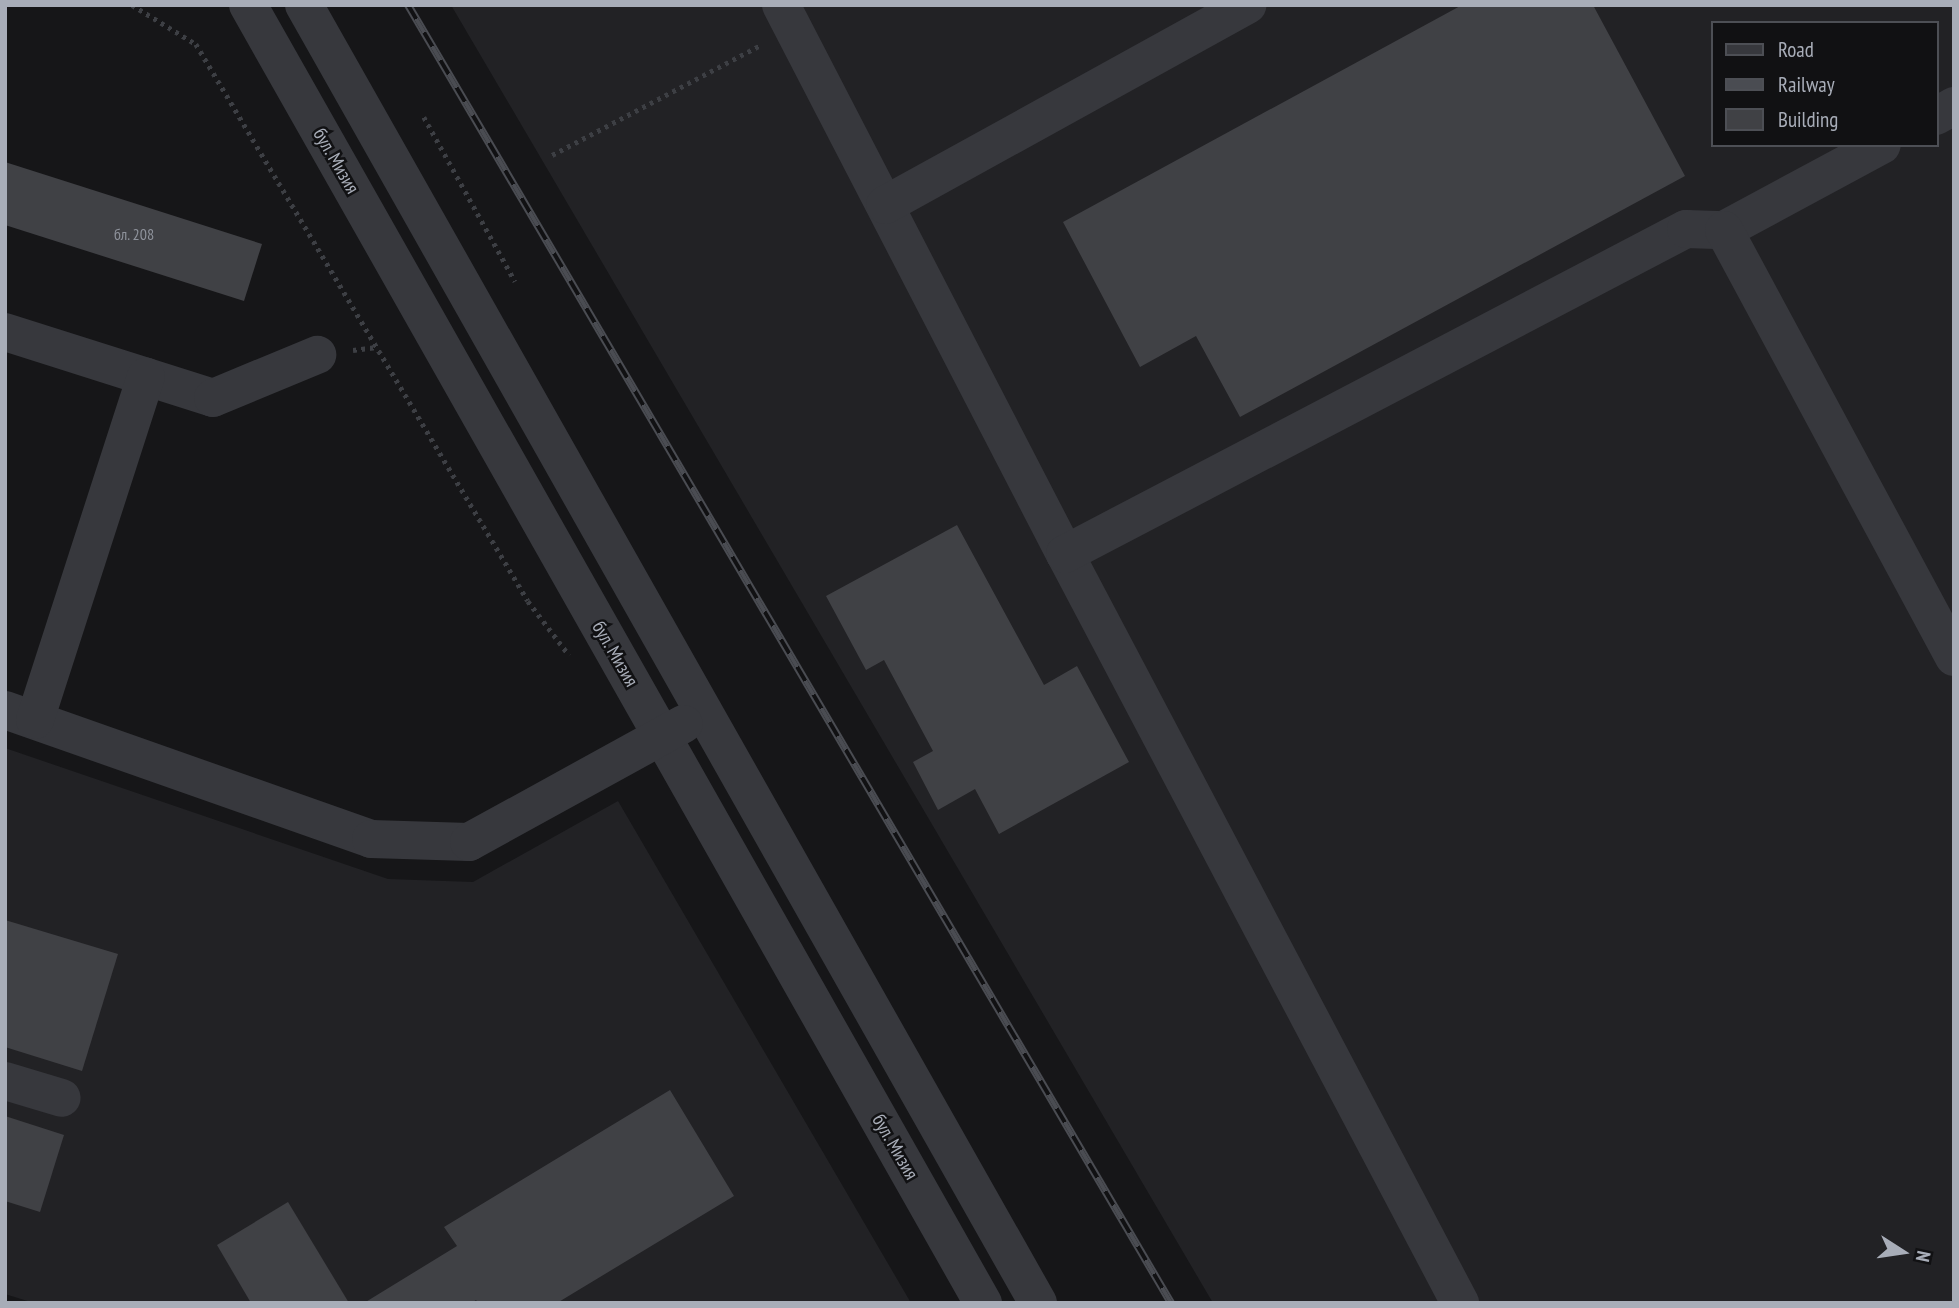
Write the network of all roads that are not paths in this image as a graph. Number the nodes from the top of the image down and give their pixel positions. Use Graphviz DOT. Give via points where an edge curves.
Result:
graph roads {
  1 [pos="248,5"];
  2 [pos="304,5"];
  3 [pos="1248,5"];
  4 [pos="788,17"];
  5 [pos="1954,106"];
  6 [pos="1938,115"];
  7 [pos="1878,147"];
  8 [pos="885,205"];
  9 [pos="1724,230"];
  10 [pos="5,332"];
  11 [pos="317,355"];
  12 [pos="146,377"];
  13 [pos="1065,554"];
  14 [pos="1954,657"];
  15 [pos="705,713"];
  16 [pos="20,715"];
  17 [pos="662,736"];
  18 [pos="5,1081"];
  19 [pos="62,1098"];
  20 [pos="983,1303"];
  21 [pos="1038,1303"];
  22 [pos="1460,1303"];
  1 -- 17 [label="street, бул. Мизия"];
  2 -- 15 [label="street"];
  3 -- 8 [label="street"];
  4 -- 8 [label="street"];
  5 -- 6 [label="street"];
  7 -- 9 [label="street"];
  8 -- 13 [label="street"];
  9 -- 13 [label="street" via="1686,229"];
  9 -- 14 [label="street"];
  10 -- 12 [label="street"];
  11 -- 12 [label="street" via="213,398"];
  12 -- 16 [label="street"];
  13 -- 22 [label="street"];
  15 -- 17 [label="street"];
  15 -- 21 [label="street"];
  16 -- 17 [label="street" via="371,839 468,842"];
  17 -- 20 [label="street, бул. Мизия"];
  18 -- 19 [label="street"];
}
